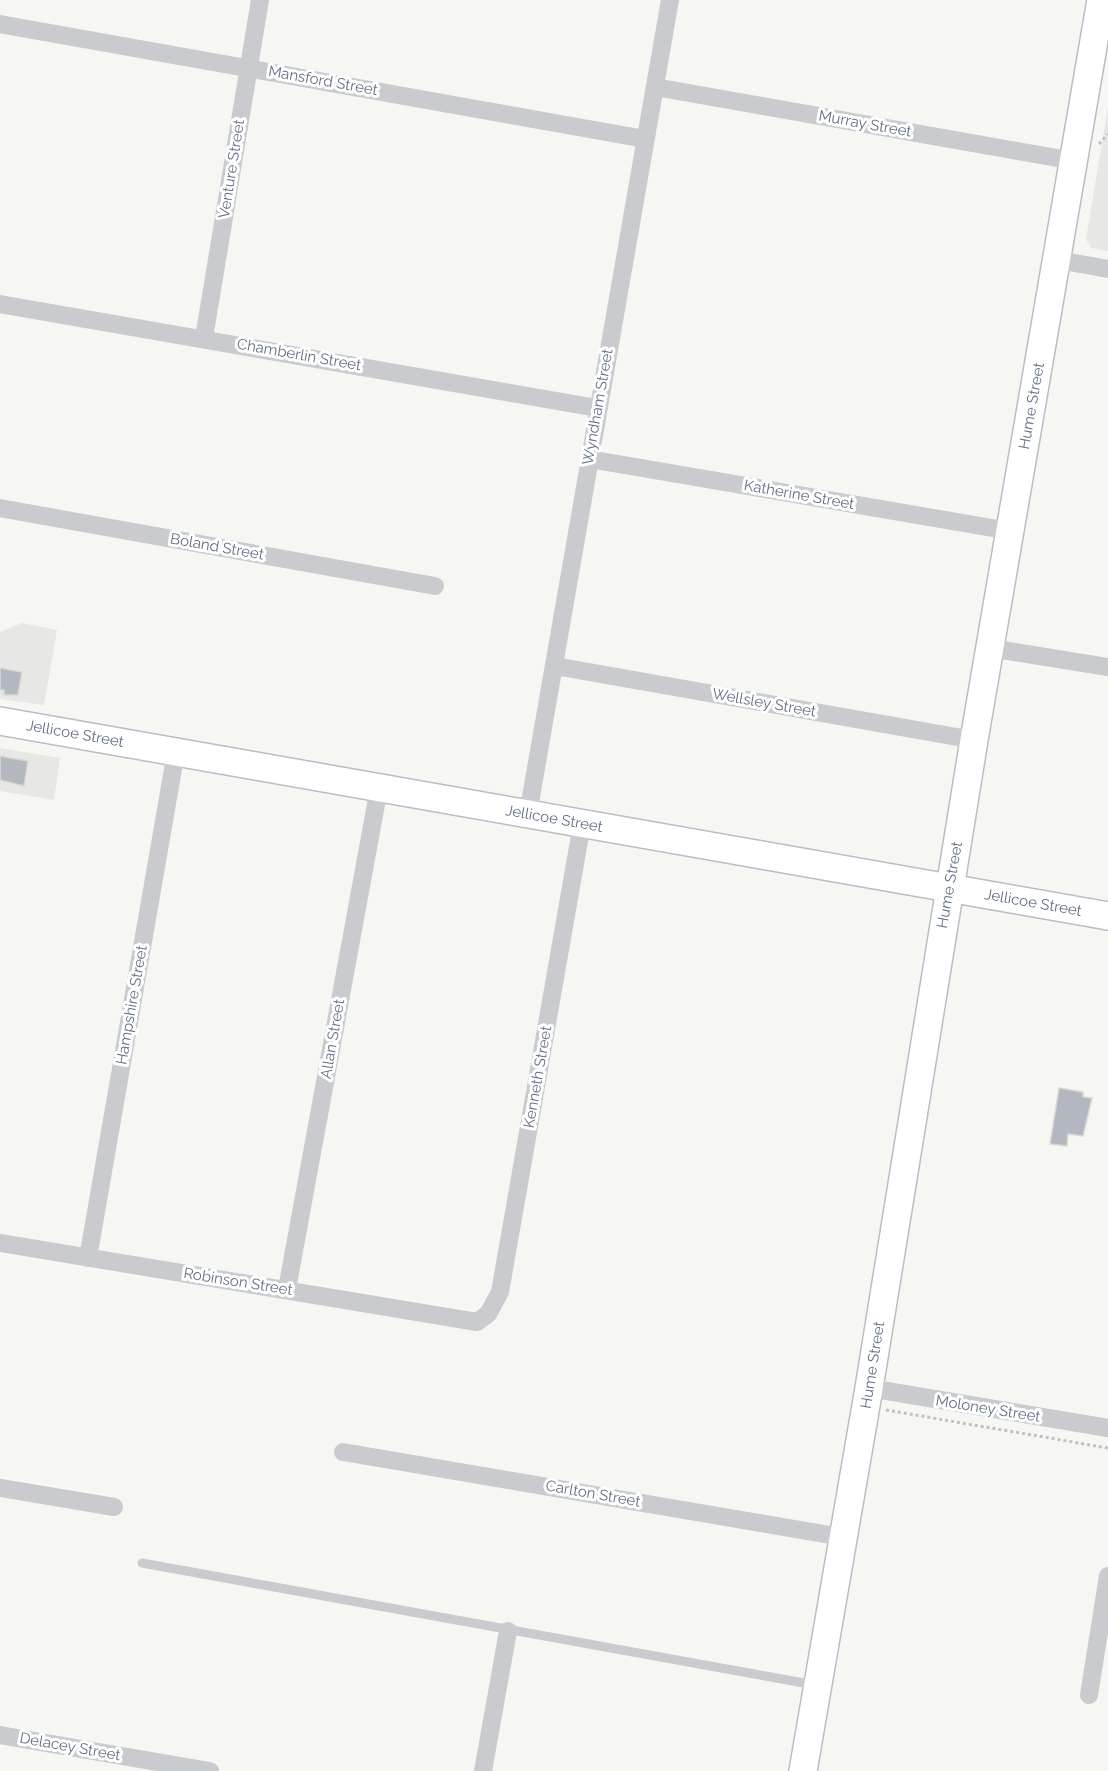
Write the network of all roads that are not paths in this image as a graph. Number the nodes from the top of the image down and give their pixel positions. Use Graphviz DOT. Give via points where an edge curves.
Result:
graph roads {
  1 [pos="260,0"];
  2 [pos="670,0"];
  3 [pos="1101,0"];
  4 [pos="0,24"];
  5 [pos="249,68"];
  6 [pos="655,87"];
  7 [pos="645,139"];
  8 [pos="1074,161"];
  9 [pos="1058,260"];
  10 [pos="1108,269"];
  11 [pos="0,304"];
  12 [pos="204,338"];
  13 [pos="597,408"];
  14 [pos="589,459"];
  15 [pos="0,508"];
  16 [pos="1010,531"];
  17 [pos="435,586"];
  18 [pos="990,648"];
  19 [pos="555,666"];
  20 [pos="1108,668"];
  21 [pos="0,721"];
  22 [pos="974,740"];
  23 [pos="176,752"];
  24 [pos="379,788"];
  25 [pos="528,814"];
  26 [pos="582,824"];
  27 [pos="949,888"];
  28 [pos="1108,916"];
  29 [pos="0,1243"];
  30 [pos="88,1258"];
  31 [pos="287,1289"];
  32 [pos="477,1323"];
  33 [pos="877,1399"];
  34 [pos="1108,1428"];
  35 [pos="343,1452"];
  36 [pos="0,1488"];
  37 [pos="114,1507"];
  38 [pos="842,1537"];
  39 [pos="142,1563"];
  40 [pos="1108,1576"];
  41 [pos="508,1631"];
  42 [pos="817,1686"];
  43 [pos="1089,1695"];
  44 [pos="0,1735"];
  45 [pos="210,1771"];
  46 [pos="483,1771"];
  47 [pos="803,1771"];
  1 -- 5 [label="street, Venture Street"];
  2 -- 6 [label="street, Wyndham Street"];
  3 -- 8 [label="street, Hume Street"];
  4 -- 5 [label="street, Mansford Street"];
  5 -- 7 [label="street, Mansford Street"];
  5 -- 12 [label="street, Venture Street"];
  6 -- 7 [label="street, Wyndham Street"];
  6 -- 8 [label="street, Murray Street"];
  7 -- 13 [label="street, Wyndham Street"];
  8 -- 9 [label="street, Hume Street"];
  9 -- 10 [label="street"];
  9 -- 16 [label="street, Hume Street"];
  11 -- 12 [label="street, Chamberlin Street"];
  12 -- 13 [label="street, Chamberlin Street"];
  13 -- 14 [label="street, Wyndham Street"];
  14 -- 16 [label="street, Katherine Street"];
  14 -- 19 [label="street, Wyndham Street"];
  15 -- 17 [label="street, Boland Street"];
  16 -- 18 [label="street, Hume Street"];
  18 -- 20 [label="street"];
  18 -- 22 [label="street, Hume Street"];
  19 -- 22 [label="street, Wellsley Street"];
  19 -- 25 [label="street, Wyndham Street"];
  21 -- 23 [label="street, Jellicoe Street"];
  22 -- 27 [label="street, Hume Street"];
  23 -- 24 [label="street, Jellicoe Street"];
  23 -- 30 [label="street, Hampshire Street"];
  24 -- 25 [label="street, Jellicoe Street"];
  24 -- 31 [label="street, Allan Street"];
  25 -- 26 [label="street, Jellicoe Street"];
  26 -- 27 [label="street, Jellicoe Street"];
  26 -- 32 [label="street, Kenneth Street" via="500,1292 488,1314"];
  27 -- 28 [label="street, Jellicoe Street"];
  27 -- 33 [label="street, Hume Street"];
  29 -- 30 [label="street, Robinson Street"];
  30 -- 31 [label="street, Robinson Street"];
  31 -- 32 [label="street, Robinson Street"];
  33 -- 34 [label="street, Moloney Street"];
  33 -- 38 [label="street, Hume Street"];
  35 -- 38 [label="street, Carlton Street"];
  36 -- 37 [label="street"];
  38 -- 42 [label="street, Hume Street"];
  39 -- 41 [label="lane"];
  40 -- 43 [label="street"];
  41 -- 42 [label="lane"];
  41 -- 46 [label="street"];
  42 -- 47 [label="street, Hume Street"];
  44 -- 45 [label="street, Delacey Street"];
}
